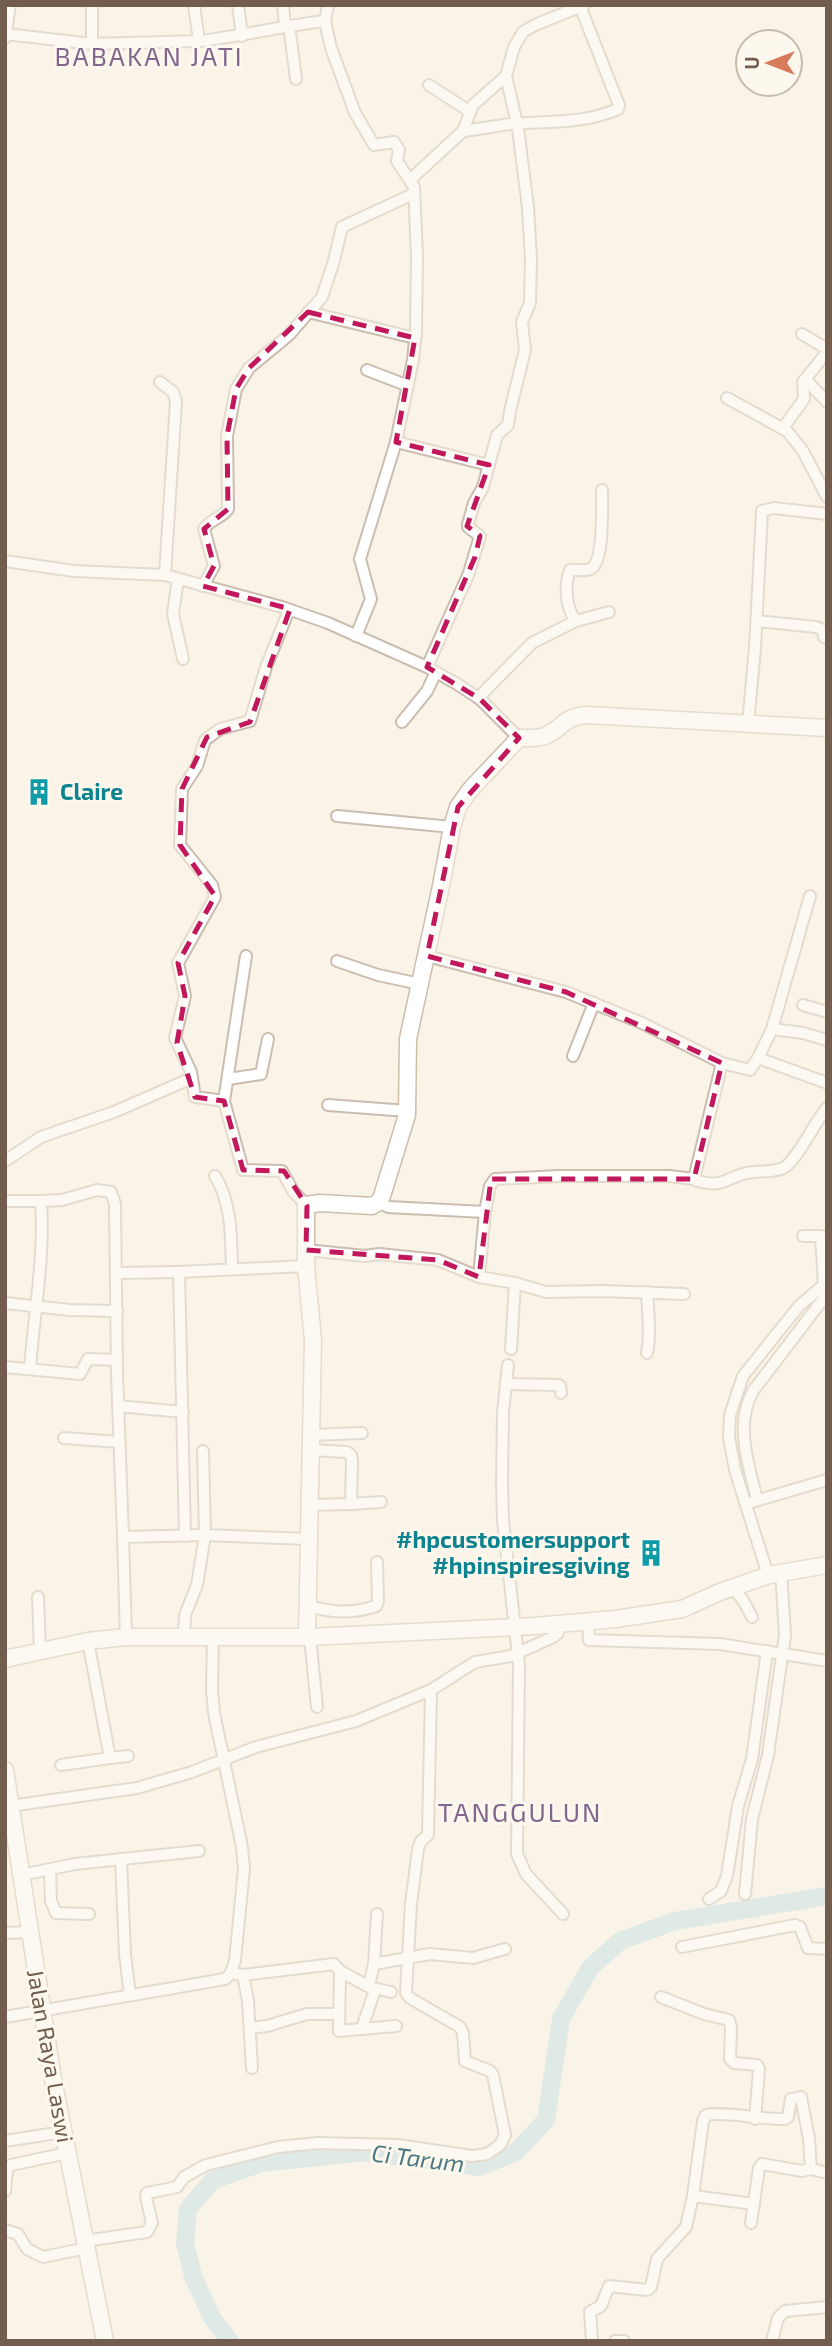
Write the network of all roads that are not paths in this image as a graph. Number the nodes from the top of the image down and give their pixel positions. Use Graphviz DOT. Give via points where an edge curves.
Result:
graph roads {
  1 [pos="10,5"];
  2 [pos="92,5"];
  3 [pos="194,5"];
  4 [pos="239,5"];
  5 [pos="283,5"];
  6 [pos="328,5"];
  7 [pos="582,6"];
  8 [pos="325,21"];
  9 [pos="287,25"];
  10 [pos="6,36"];
  11 [pos="242,36"];
  12 [pos="199,41"];
  13 [pos="92,44"];
  14 [pos="506,76"];
  15 [pos="296,79"];
  16 [pos="429,85"];
  17 [pos="470,111"];
  18 [pos="517,124"];
  19 [pos="463,131"];
  20 [pos="410,180"];
  21 [pos="413,194"];
  22 [pos="308,312"];
  23 [pos="802,334"];
  24 [pos="415,338"];
  25 [pos="827,350"];
  26 [pos="367,370"];
  27 [pos="805,379"];
  28 [pos="160,382"];
  29 [pos="406,385"];
  30 [pos="727,398"];
  31 [pos="827,402"];
  32 [pos="783,428"];
  33 [pos="396,442"];
  34 [pos="489,465"];
  35 [pos="602,490"];
  36 [pos="827,497"];
  37 [pos="827,514"];
  38 [pos="5,561"];
  39 [pos="165,575"];
  40 [pos="178,579"];
  41 [pos="204,586"];
  42 [pos="289,610"];
  43 [pos="609,612"];
  44 [pos="576,621"];
  45 [pos="757,621"];
  46 [pos="356,636"];
  47 [pos="827,638"];
  48 [pos="183,659"];
  49 [pos="432,669"];
  50 [pos="479,699"];
  51 [pos="402,722"];
  52 [pos="748,724"];
  53 [pos="827,727"];
  54 [pos="519,738"];
  55 [pos="337,816"];
  56 [pos="452,827"];
  57 [pos="810,896"];
  58 [pos="246,956"];
  59 [pos="427,956"];
  60 [pos="337,961"];
  61 [pos="420,984"];
  62 [pos="594,1003"];
  63 [pos="803,1005"];
  64 [pos="827,1012"];
  65 [pos="772,1030"];
  66 [pos="268,1039"];
  67 [pos="827,1040"];
  68 [pos="573,1056"];
  69 [pos="758,1058"];
  70 [pos="722,1063"];
  71 [pos="192,1079"];
  72 [pos="228,1079"];
  73 [pos="827,1083"];
  74 [pos="224,1101"];
  75 [pos="328,1105"];
  76 [pos="827,1108"];
  77 [pos="407,1111"];
  78 [pos="5,1161"];
  79 [pos="215,1176"];
  80 [pos="694,1180"];
  81 [pos="5,1201"];
  82 [pos="41,1201"];
  83 [pos="379,1202"];
  84 [pos="306,1205"];
  85 [pos="485,1212"];
  86 [pos="803,1236"];
  87 [pos="306,1258"];
  88 [pos="232,1269"];
  89 [pos="179,1272"];
  90 [pos="117,1273"];
  91 [pos="479,1277"];
  92 [pos="515,1283"];
  93 [pos="826,1287"];
  94 [pos="648,1292"];
  95 [pos="684,1294"];
  96 [pos="5,1303"];
  97 [pos="35,1307"];
  98 [pos="117,1311"];
  99 [pos="804,1311"];
  100 [pos="511,1349"];
  101 [pos="647,1353"];
  102 [pos="117,1360"];
  103 [pos="508,1365"];
  104 [pos="5,1367"];
  105 [pos="30,1368"];
  106 [pos="506,1384"];
  107 [pos="561,1393"];
  108 [pos="118,1406"];
  109 [pos="183,1412"];
  110 [pos="736,1429"];
  111 [pos="362,1433"];
  112 [pos="64,1437"];
  113 [pos="119,1442"];
  114 [pos="311,1443"];
  115 [pos="203,1451"];
  116 [pos="827,1480"];
  117 [pos="381,1502"];
  118 [pos="351,1504"];
  119 [pos="310,1505"];
  120 [pos="750,1505"];
  121 [pos="205,1535"];
  122 [pos="185,1536"];
  123 [pos="124,1537"];
  124 [pos="309,1539"];
  125 [pos="377,1562"];
  126 [pos="827,1565"];
  127 [pos="774,1574"];
  128 [pos="733,1587"];
  129 [pos="38,1597"];
  130 [pos="752,1617"];
  131 [pos="308,1622"];
  132 [pos="588,1622"];
  133 [pos="126,1625"];
  134 [pos="559,1625"];
  135 [pos="515,1627"];
  136 [pos="184,1633"];
  137 [pos="213,1637"];
  138 [pos="88,1641"];
  139 [pos="40,1642"];
  140 [pos="774,1652"];
  141 [pos="519,1653"];
  142 [pos="5,1659"];
  143 [pos="827,1661"];
  144 [pos="431,1690"];
  145 [pos="317,1707"];
  146 [pos="128,1756"];
  147 [pos="110,1758"];
  148 [pos="222,1759"];
  149 [pos="61,1765"];
  150 [pos="5,1770"];
  151 [pos="7,1789"];
  152 [pos="748,1797"];
  153 [pos="10,1806"];
  154 [pos="199,1851"];
  155 [pos="121,1859"];
  156 [pos="50,1869"];
  157 [pos="21,1875"];
  158 [pos="745,1894"];
  159 [pos="709,1899"];
  160 [pos="89,1914"];
  161 [pos="377,1914"];
  162 [pos="563,1914"];
  163 [pos="30,1932"];
  164 [pos="5,1933"];
  165 [pos="682,1947"];
  166 [pos="827,1949"];
  167 [pos="505,1950"];
  168 [pos="408,1957"];
  169 [pos="374,1964"];
  170 [pos="340,1970"];
  171 [pos="231,1973"];
  172 [pos="243,1975"];
  173 [pos="371,1987"];
  174 [pos="391,1992"];
  175 [pos="130,1995"];
  176 [pos="661,1997"];
  177 [pos="41,2010"];
  178 [pos="338,2014"];
  179 [pos="5,2017"];
  180 [pos="396,2026"];
  181 [pos="250,2028"];
  182 [pos="362,2028"];
  183 [pos="252,2068"];
  184 [pos="755,2119"];
  185 [pos="63,2132"];
  186 [pos="5,2141"];
  187 [pos="67,2153"];
  188 [pos="811,2169"];
  189 [pos="827,2173"];
  190 [pos="5,2191"];
  191 [pos="693,2196"];
  192 [pos="754,2204"];
  193 [pos="751,2223"];
  194 [pos="5,2230"];
  195 [pos="86,2244"];
  196 [pos="827,2307"];
  197 [pos="104,2341"];
  198 [pos="592,2341"];
  199 [pos="615,2341"];
  200 [pos="624,2341"];
  201 [pos="772,2341"];
  1 -- 10 [label="street"];
  2 -- 13 [label="street"];
  3 -- 12 [label="street"];
  4 -- 11 [label="street"];
  5 -- 9 [label="street"];
  6 -- 8 [label="street"];
  7 -- 14 [label="street" via="526,29 514,47"];
  7 -- 18 [label="street" via="618,108 590,118"];
  8 -- 9 [label="street"];
  8 -- 20 [label="street" via="355,113 374,145 394,142 399,150 397,161"];
  9 -- 11 [label="street"];
  9 -- 15 [label="street"];
  10 -- 13 [label="street"];
  11 -- 12 [label="street"];
  12 -- 13 [label="street"];
  14 -- 17 [label="street"];
  14 -- 18 [label="street"];
  16 -- 17 [label="street"];
  17 -- 19 [label="street"];
  18 -- 19 [label="street"];
  18 -- 34 [label="street" via="528,208 530,303 522,321 525,350 508,427 497,435"];
  19 -- 20 [label="street"];
  20 -- 21 [label="street"];
  21 -- 22 [label="street" via="341,227 322,297"];
  21 -- 24 [label="street"];
  22 -- 24 [label="street"];
  22 -- 41 [label="street" via="289,335 249,368 236,389 227,436 228,509 204,529 214,566"];
  23 -- 25 [label="street"];
  24 -- 29 [label="street"];
  25 -- 27 [label="street"];
  26 -- 29 [label="street"];
  27 -- 31 [label="street"];
  27 -- 32 [label="street" via="804,399"];
  28 -- 39 [label="street" via="173,392 176,401"];
  29 -- 33 [label="street"];
  30 -- 32 [label="street"];
  32 -- 36 [label="street" via="803,451"];
  33 -- 34 [label="street"];
  33 -- 46 [label="street" via="360,559 371,602"];
  34 -- 49 [label="street" via="468,524 480,536 475,557"];
  35 -- 44 [label="street" via="600,548 594,566 570,570 567,580 570,612"];
  37 -- 45 [label="street" via="774,508 762,511"];
  38 -- 39 [label="street" via="74,571"];
  39 -- 40 [label="street"];
  40 -- 41 [label="street"];
  40 -- 48 [label="street" via="173,614"];
  41 -- 42 [label="street"];
  42 -- 46 [label="street"];
  42 -- 71 [label="street" via="250,721 210,735 182,789 179,838 215,894 178,963 185,996 175,1038"];
  43 -- 44 [label="street"];
  44 -- 50 [label="street" via="532,643"];
  45 -- 47 [label="street" via="816,627"];
  45 -- 52 [label="street"];
  46 -- 49 [label="street"];
  49 -- 50 [label="street"];
  49 -- 51 [label="street" via="426,691"];
  50 -- 54 [label="street"];
  52 -- 53 [label="main road"];
  52 -- 54 [label="main road" via="586,715 565,720 545,736"];
  54 -- 56 [label="main road" via="470,790"];
  55 -- 56 [label="street"];
  56 -- 59 [label="main road"];
  57 -- 65 [label="street"];
  58 -- 72 [label="street"];
  59 -- 61 [label="main road"];
  59 -- 62 [label="street"];
  60 -- 61 [label="street"];
  61 -- 77 [label="main road" via="408,1039"];
  62 -- 68 [label="street"];
  62 -- 70 [label="street"];
  63 -- 64 [label="street"];
  65 -- 67 [label="street"];
  65 -- 69 [label="street"];
  66 -- 72 [label="street" via="261,1074"];
  69 -- 70 [label="street" via="750,1070"];
  69 -- 73 [label="street"];
  70 -- 80 [label="street"];
  71 -- 74 [label="street" via="196,1098"];
  71 -- 78 [label="street" via="41,1137"];
  72 -- 74 [label="street"];
  74 -- 84 [label="street" via="243,1170 282,1171"];
  75 -- 77 [label="street"];
  76 -- 80 [label="street" via="783,1168 743,1174 719,1185"];
  77 -- 83 [label="main road"];
  79 -- 88 [label="street" via="230,1216"];
  80 -- 85 [label="street" via="669,1176 495,1179"];
  81 -- 82 [label="street"];
  82 -- 90 [label="street" via="97,1190 114,1194"];
  82 -- 97 [label="street" via="43,1228"];
  83 -- 84 [label="main road" via="372,1206"];
  83 -- 85 [label="street" via="388,1207"];
  84 -- 87 [label="main road"];
  85 -- 91 [label="street"];
  86 -- 93 [label="street" via="821,1236"];
  87 -- 88 [label="street"];
  87 -- 91 [label="street" via="379,1254 438,1260"];
  87 -- 114 [label="main road" via="313,1332"];
  88 -- 89 [label="street"];
  89 -- 90 [label="street"];
  89 -- 109 [label="street"];
  90 -- 98 [label="street"];
  91 -- 92 [label="street"];
  92 -- 94 [label="street" via="546,1292"];
  92 -- 100 [label="street"];
  93 -- 99 [label="street"];
  94 -- 95 [label="street"];
  94 -- 101 [label="street" via="651,1336"];
  96 -- 97 [label="street"];
  97 -- 98 [label="street"];
  97 -- 105 [label="street"];
  98 -- 102 [label="street"];
  99 -- 110 [label="street" via="753,1391"];
  99 -- 110 [label="street" via="743,1376 735,1396"];
  102 -- 105 [label="street" via="88,1359 80,1374"];
  102 -- 108 [label="street"];
  103 -- 106 [label="street"];
  104 -- 105 [label="street"];
  106 -- 107 [label="street" via="558,1385"];
  106 -- 135 [label="street" via="503,1521"];
  108 -- 109 [label="street"];
  108 -- 113 [label="street"];
  109 -- 122 [label="street"];
  110 -- 120 [label="street" via="735,1469"];
  111 -- 114 [label="street"];
  112 -- 113 [label="street"];
  113 -- 123 [label="street"];
  114 -- 118 [label="street" via="351,1455"];
  114 -- 119 [label="main road"];
  115 -- 121 [label="street"];
  116 -- 120 [label="street"];
  117 -- 118 [label="street"];
  118 -- 119 [label="street"];
  119 -- 124 [label="main road"];
  120 -- 127 [label="street"];
  121 -- 122 [label="street"];
  121 -- 124 [label="street"];
  121 -- 136 [label="street"];
  122 -- 123 [label="street"];
  123 -- 133 [label="street"];
  124 -- 131 [label="main road"];
  125 -- 131 [label="street" via="376,1606 328,1612"];
  126 -- 127 [label="main road"];
  127 -- 128 [label="main road"];
  127 -- 140 [label="street" via="785,1617"];
  128 -- 130 [label="street"];
  128 -- 132 [label="main road" via="682,1609"];
  129 -- 139 [label="street"];
  131 -- 135 [label="main road"];
  131 -- 137 [label="main road"];
  131 -- 145 [label="street"];
  132 -- 134 [label="main road"];
  132 -- 140 [label="street" via="589,1640 720,1644"];
  133 -- 136 [label="main road"];
  133 -- 138 [label="main road"];
  134 -- 135 [label="main road"];
  134 -- 141 [label="street" via="556,1636"];
  135 -- 141 [label="street"];
  136 -- 137 [label="main road"];
  137 -- 148 [label="street" via="212,1690"];
  138 -- 139 [label="main road"];
  138 -- 147 [label="street"];
  139 -- 142 [label="main road"];
  140 -- 143 [label="street"];
  140 -- 152 [label="street" via="768,1755"];
  141 -- 144 [label="street" via="475,1662"];
  141 -- 162 [label="street" via="517,1854 526,1874"];
  144 -- 148 [label="street" via="356,1721"];
  144 -- 168 [label="street" via="428,1831 418,1849"];
  146 -- 147 [label="street"];
  147 -- 149 [label="street"];
  148 -- 153 [label="street" via="137,1788"];
  148 -- 171 [label="street" via="244,1869"];
  150 -- 151 [label="main road, Jalan Raya Laswi"];
  151 -- 153 [label="main road, Jalan Raya Laswi"];
  152 -- 158 [label="street"];
  152 -- 159 [label="street" via="727,1876 721,1891"];
  153 -- 157 [label="main road, Jalan Raya Laswi"];
  154 -- 155 [label="street"];
  155 -- 156 [label="street"];
  155 -- 175 [label="street"];
  156 -- 157 [label="street"];
  156 -- 160 [label="street" via="56,1913"];
  157 -- 163 [label="main road, Jalan Raya Laswi"];
  161 -- 169 [label="street"];
  163 -- 164 [label="street"];
  163 -- 177 [label="main road, Jalan Raya Laswi"];
  165 -- 166 [label="street" via="795,1925 808,1948"];
  167 -- 168 [label="street" via="467,1959 443,1954"];
  168 -- 169 [label="street"];
  168 -- 195 [label="street" via="407,1996 460,2027 465,2061 493,2075 505,2130 500,2145 479,2156 398,2144 278,2147 206,2165 184,2177 177,2187 147,2193 152,2223 147,2232"];
  169 -- 173 [label="street"];
  170 -- 172 [label="street" via="330,1963"];
  170 -- 173 [label="street"];
  170 -- 178 [label="street"];
  171 -- 172 [label="street"];
  171 -- 175 [label="street" via="225,1979"];
  172 -- 181 [label="street"];
  173 -- 174 [label="street"];
  173 -- 182 [label="street" via="375,1994"];
  175 -- 177 [label="street"];
  176 -- 184 [label="street" via="729,2020 730,2059 759,2069"];
  177 -- 179 [label="street"];
  177 -- 185 [label="main road, Jalan Raya Laswi"];
  178 -- 181 [label="street" via="307,2014"];
  178 -- 182 [label="street" via="339,2031"];
  180 -- 182 [label="street"];
  181 -- 183 [label="street"];
  184 -- 188 [label="street" via="785,2119 791,2099 802,2097"];
  184 -- 191 [label="street" via="704,2117"];
  185 -- 186 [label="street"];
  185 -- 187 [label="main road, Jalan Raya Laswi"];
  187 -- 190 [label="street" via="11,2165"];
  187 -- 195 [label="main road, Jalan Raya Laswi"];
  188 -- 189 [label="street"];
  188 -- 192 [label="street" via="762,2164"];
  191 -- 192 [label="street"];
  191 -- 198 [label="street" via="686,2227 657,2259 651,2287 609,2286 601,2305 590,2312"];
  192 -- 193 [label="street"];
  194 -- 195 [label="street" via="18,2234 27,2249 43,2258"];
  195 -- 197 [label="main road, Jalan Raya Laswi"];
  196 -- 201 [label="street" via="785,2311 778,2318"];
  199 -- 200 [label="street"];
}
